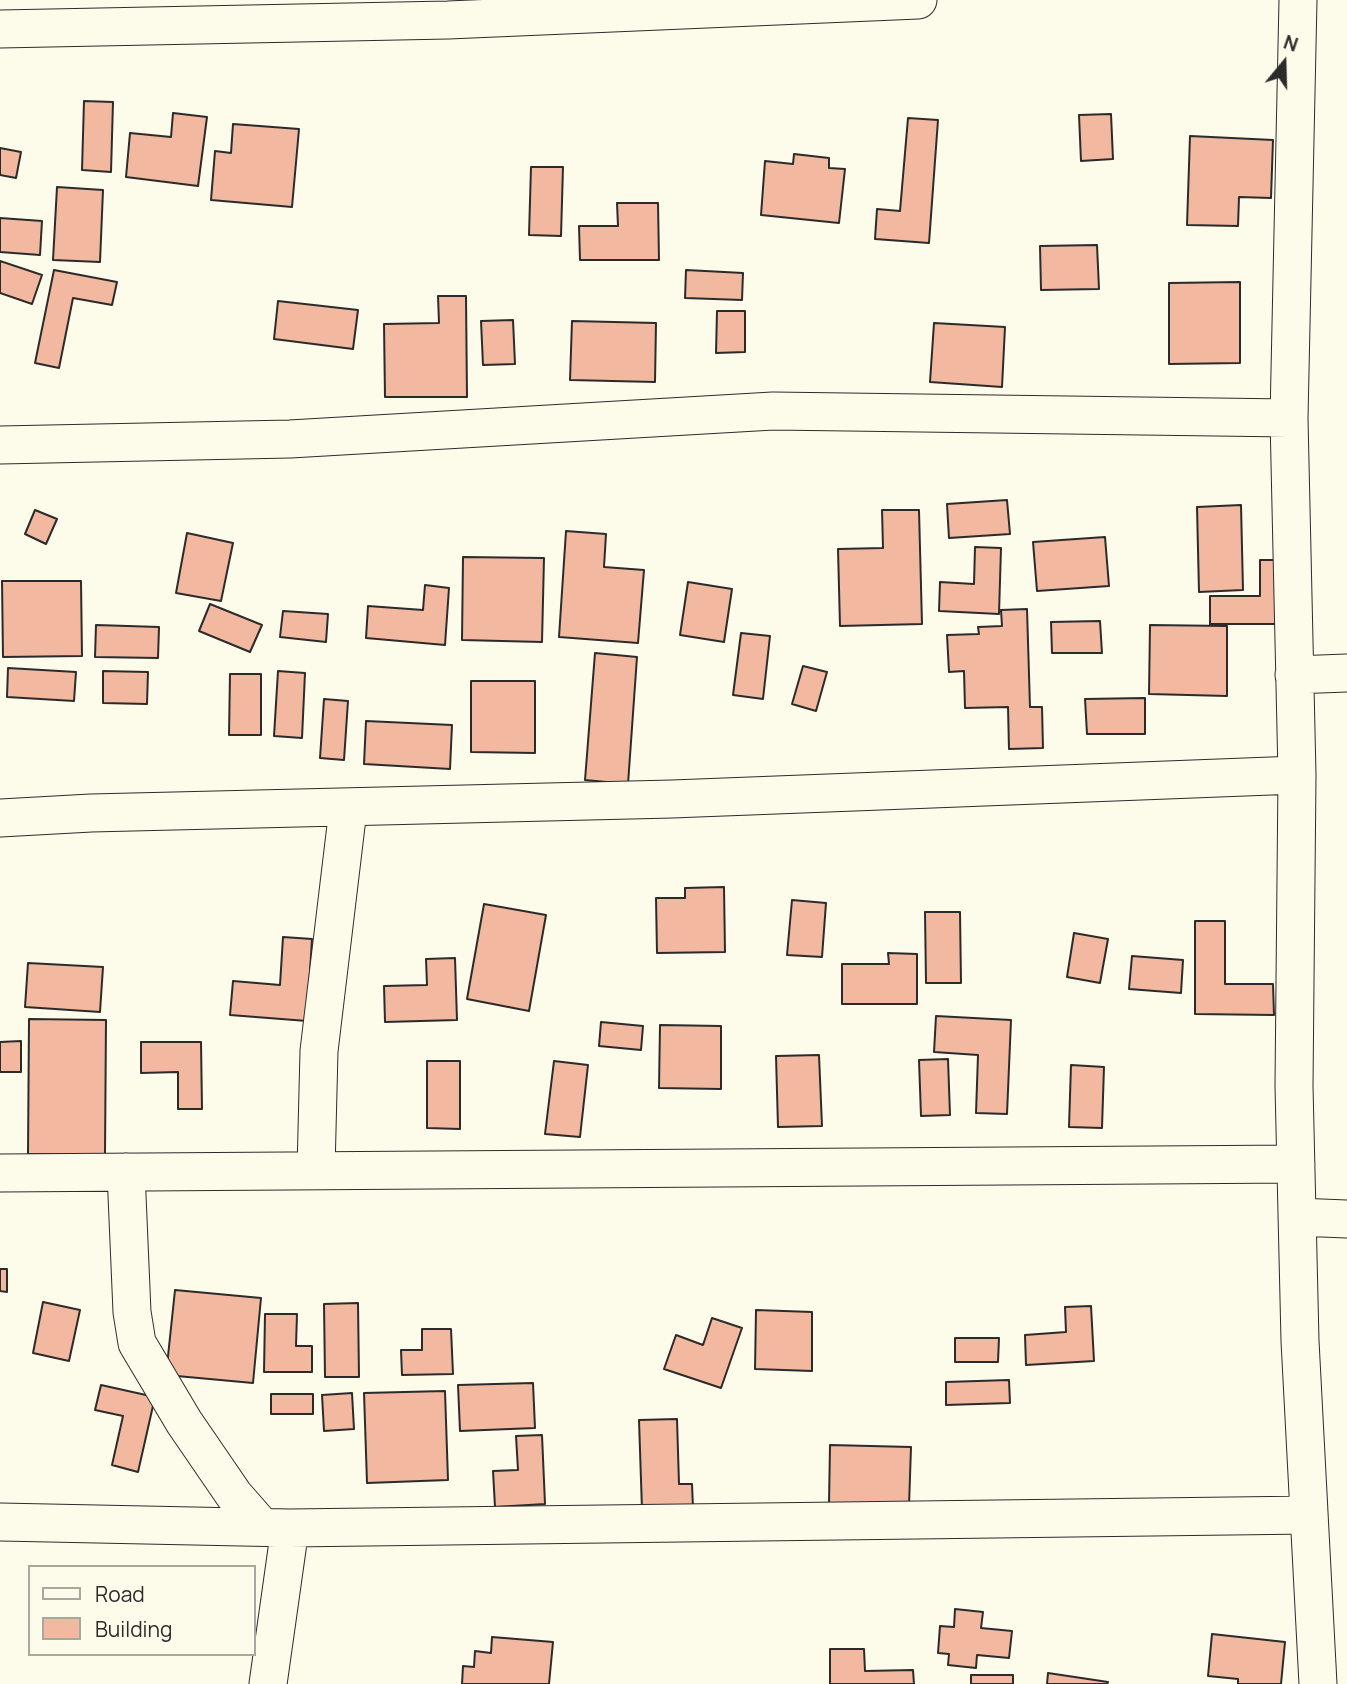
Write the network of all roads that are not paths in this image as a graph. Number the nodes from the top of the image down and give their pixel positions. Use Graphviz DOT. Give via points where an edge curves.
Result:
graph roads {
  1 [pos="918,0"];
  2 [pos="1298,0"];
  3 [pos="0,29"];
  4 [pos="1289,418"];
  5 [pos="0,445"];
  6 [pos="1347,673"];
  7 [pos="1294,675"];
  8 [pos="1297,775"];
  9 [pos="348,809"];
  10 [pos="0,818"];
  11 [pos="1296,1164"];
  12 [pos="316,1170"];
  13 [pos="127,1171"];
  14 [pos="0,1173"];
  15 [pos="1297,1217"];
  16 [pos="1347,1219"];
  17 [pos="1309,1515"];
  18 [pos="0,1522"];
  19 [pos="276,1527"];
  20 [pos="268,1684"];
  21 [pos="1318,1684"];
  1 -- 3 [label="street" via="448,20"];
  2 -- 4 [label="street"];
  4 -- 5 [label="street" via="773,411 290,439"];
  4 -- 7 [label="street"];
  6 -- 7 [label="street"];
  7 -- 8 [label="street"];
  8 -- 9 [label="street"];
  8 -- 11 [label="street"];
  9 -- 10 [label="street"];
  9 -- 12 [label="street" via="319,1051"];
  11 -- 12 [label="street"];
  11 -- 15 [label="street"];
  12 -- 13 [label="street"];
  13 -- 14 [label="street"];
  13 -- 19 [label="street" via="137,1343 234,1494"];
  15 -- 16 [label="street"];
  15 -- 17 [label="street"];
  17 -- 19 [label="street"];
  17 -- 21 [label="street"];
  18 -- 19 [label="street"];
  19 -- 20 [label="street"];
}
